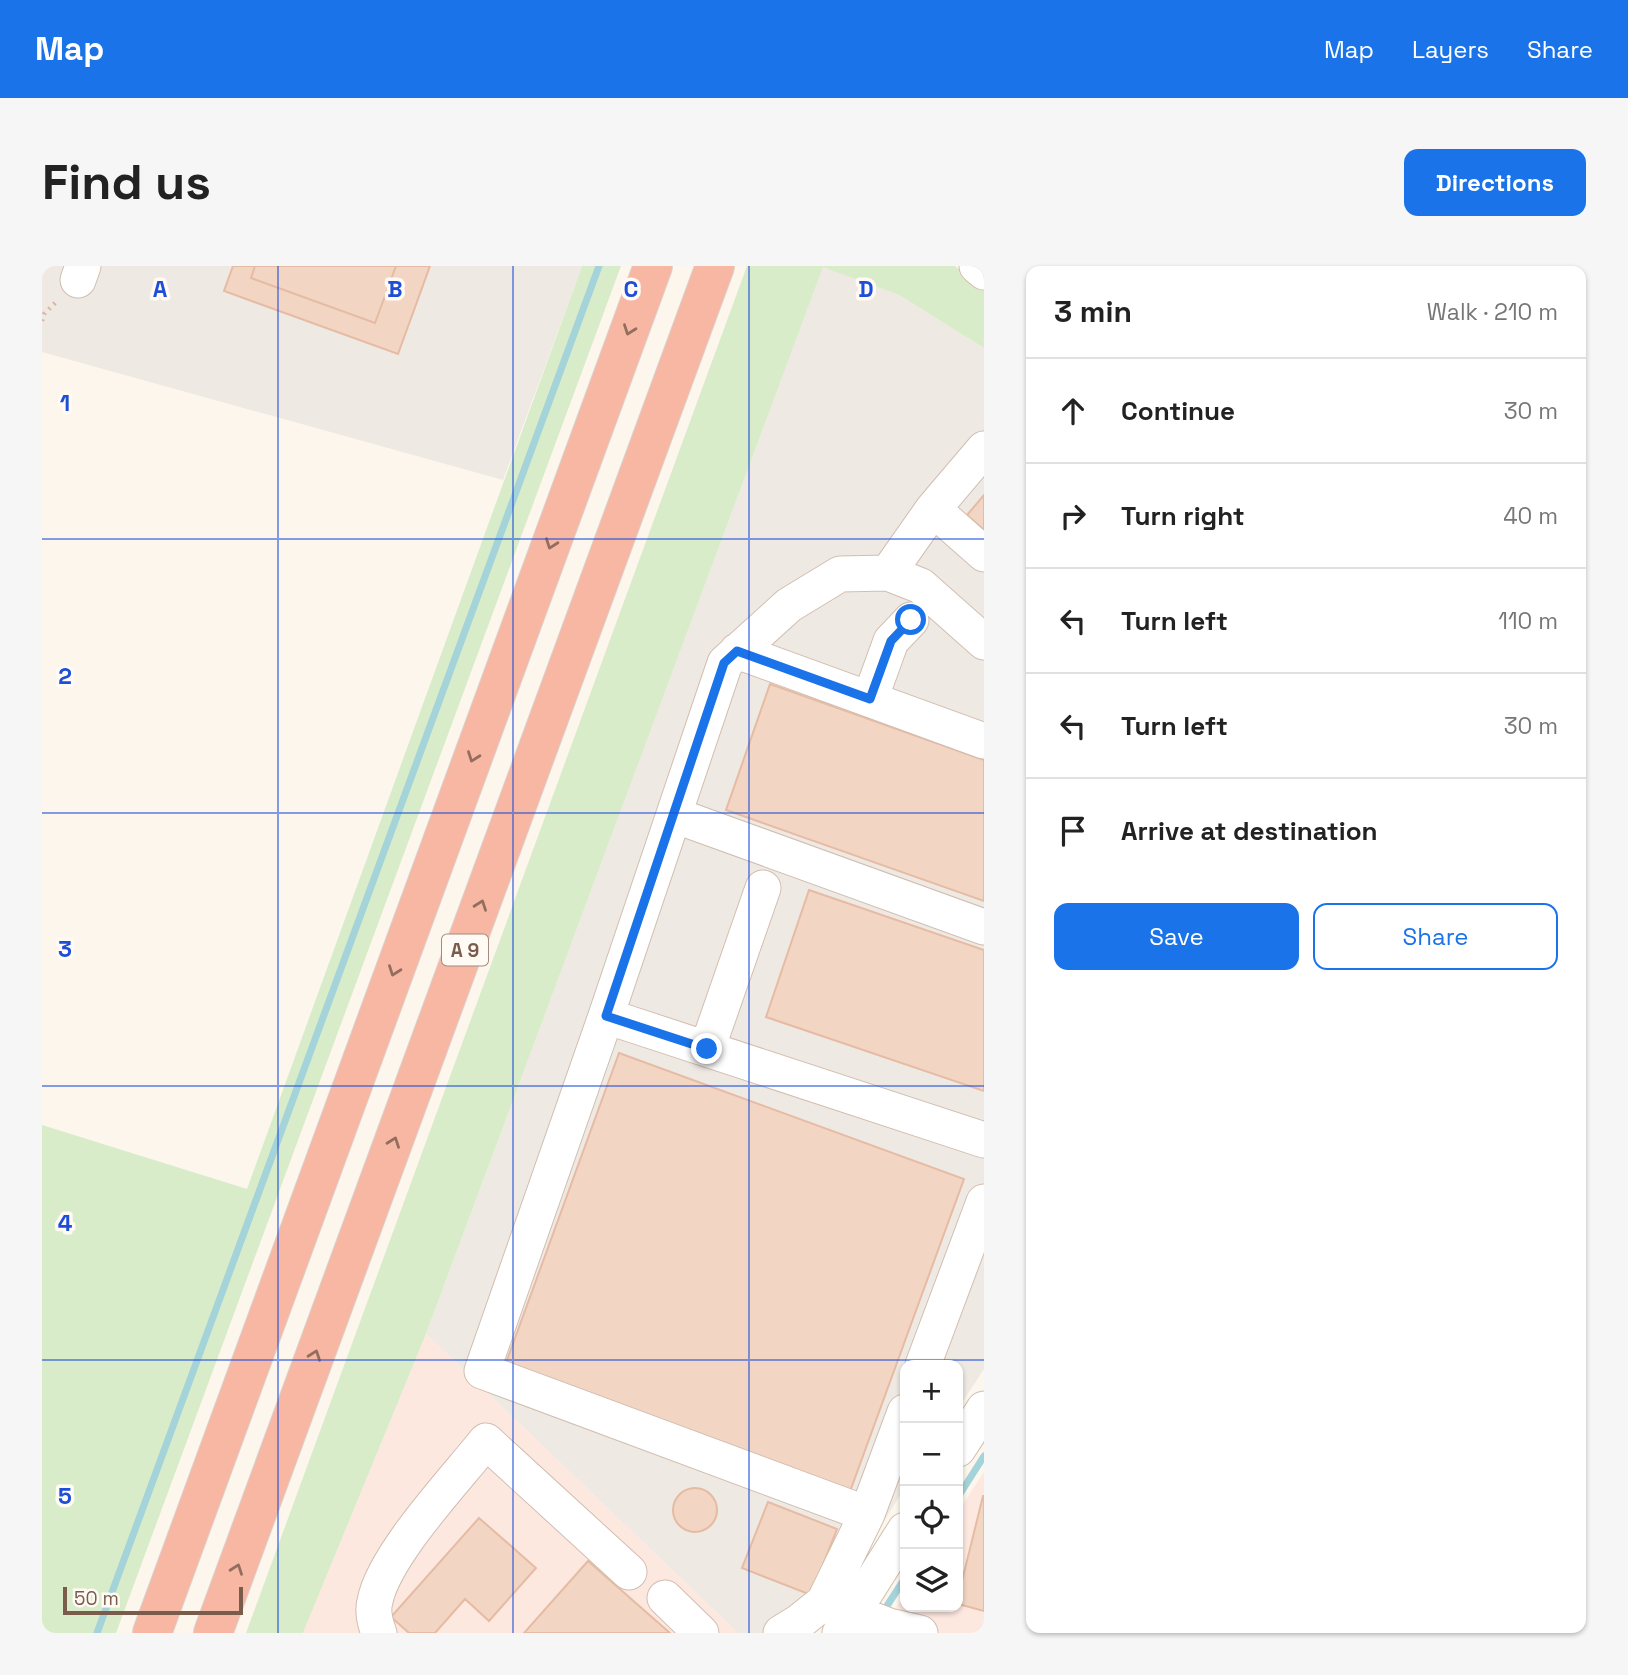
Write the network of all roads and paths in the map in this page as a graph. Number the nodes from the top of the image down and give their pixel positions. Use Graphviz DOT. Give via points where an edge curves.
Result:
graph roads {
  1 [pos="653,266"];
  2 [pos="715,266"];
  3 [pos="977,266"];
  4 [pos="984,272"];
  5 [pos="984,449"];
  6 [pos="933,509"];
  7 [pos="984,554"];
  8 [pos="888,573"];
  9 [pos="911,620"];
  10 [pos="984,642"];
  11 [pos="737,651"];
  12 [pos="870,699"];
  13 [pos="984,741"];
  14 [pos="674,815"];
  15 [pos="763,888"];
  16 [pos="984,927"];
  17 [pos="606,1016"];
  18 [pos="707,1049"];
  19 [pos="984,1140"];
  20 [pos="984,1202"];
  21 [pos="925,1360"];
  22 [pos="984,1409"];
  23 [pos="901,1423"];
  24 [pos="966,1457"];
  25 [pos="867,1514"];
  26 [pos="900,1545"];
  27 [pos="629,1572"];
  28 [pos="665,1598"];
  29 [pos="874,1624"];
  30 [pos="152,1633"];
  31 [pos="213,1633"];
  32 [pos="379,1633"];
  33 [pos="701,1633"];
  34 [pos="781,1633"];
  1 -- 30 [label="highway, one-way"];
  31 -- 2 [label="highway, A 9, one-way"];
  3 -- 4 [label="street"];
  5 -- 6 [label="street"];
  6 -- 7 [label="street"];
  6 -- 8 [label="street"];
  8 -- 10 [label="street" via="921,586"];
  8 -- 11 [label="street" via="840,574 789,605"];
  9 -- 12 [label="street" via="891,641"];
  11 -- 12 [label="street"];
  11 -- 14 [label="street" via="724,663"];
  12 -- 13 [label="street"];
  14 -- 16 [label="street"];
  14 -- 17 [label="street"];
  15 -- 18 [label="street"];
  17 -- 18 [label="street"];
  17 -- 25 [label="street" via="482,1371"];
  18 -- 19 [label="street"];
  20 -- 21 [label="street"];
  22 -- 24 [label="street"];
  23 -- 25 [label="street"];
  25 -- 34 [label="street" via="824,1601"];
  26 -- 29 [label="street"];
  27 -- 32 [label="street" via="486,1441 402,1545 385,1574 375,1601"];
  28 -- 33 [label="street"];
}
